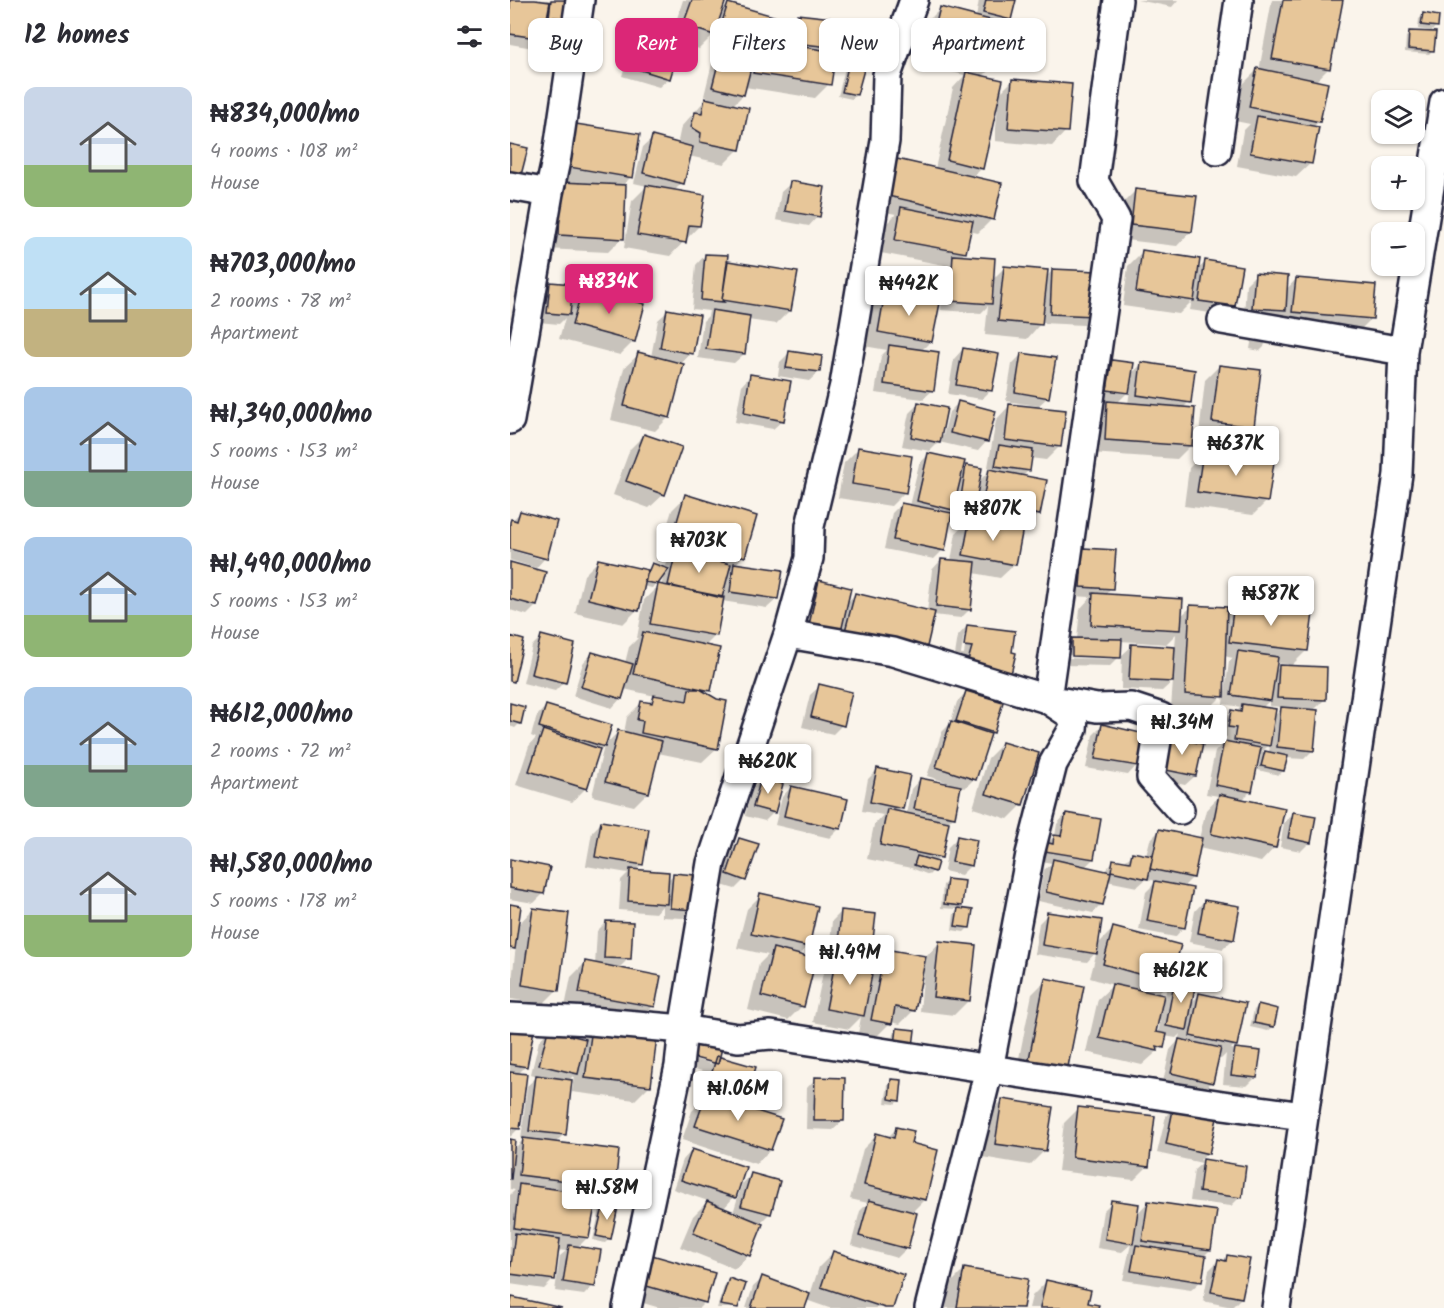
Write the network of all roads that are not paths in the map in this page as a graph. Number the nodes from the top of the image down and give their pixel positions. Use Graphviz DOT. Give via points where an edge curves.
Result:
graph roads {
  1 [pos="580,0"];
  2 [pos="914,0"];
  3 [pos="1118,0"];
  4 [pos="1239,0"];
  5 [pos="1444,102"];
  6 [pos="1216,151"];
  7 [pos="510,186"];
  8 [pos="549,193"];
  9 [pos="1222,320"];
  10 [pos="1403,351"];
  11 [pos="510,420"];
  12 [pos="788,634"];
  13 [pos="1047,699"];
  14 [pos="1180,810"];
  15 [pos="510,1017"];
  16 [pos="683,1029"];
  17 [pos="988,1070"];
  18 [pos="1303,1116"];
  19 [pos="627,1308"];
  20 [pos="929,1308"];
  21 [pos="1276,1308"];
  1 -- 8 [label="street"];
  2 -- 12 [label="street" via="887,75 885,141 844,385 810,526 809,558"];
  3 -- 13 [label="street" via="1094,181 1116,219"];
  4 -- 6 [label="street"];
  5 -- 10 [label="street"];
  7 -- 8 [label="street"];
  8 -- 11 [label="street"];
  9 -- 10 [label="street"];
  10 -- 18 [label="street" via="1398,474"];
  12 -- 13 [label="street" via="893,652"];
  12 -- 16 [label="street" via="711,863"];
  13 -- 14 [label="street" via="1097,708 1131,707 1161,717 1151,777"];
  13 -- 17 [label="street" via="1074,717 1073,729 1053,764 1030,854"];
  15 -- 16 [label="street"];
  16 -- 17 [label="street" via="738,1038 771,1035"];
  16 -- 19 [label="street" via="679,1066"];
  17 -- 18 [label="street"];
  17 -- 20 [label="street"];
  18 -- 21 [label="street"];
}
